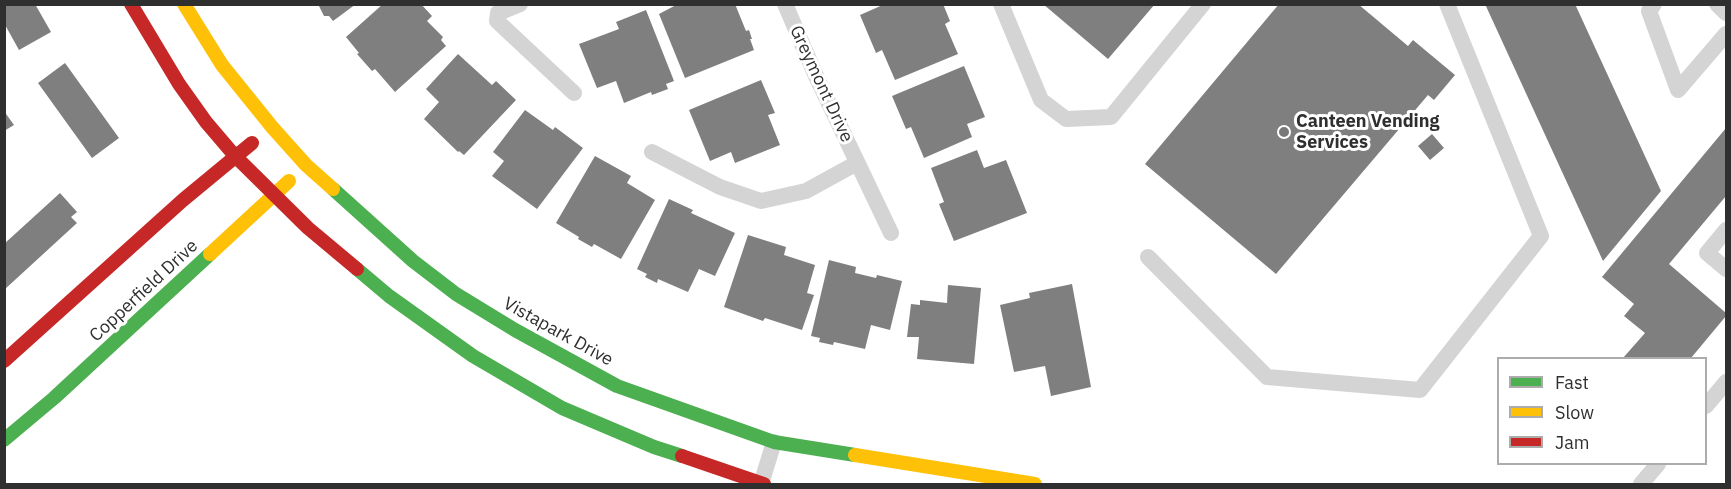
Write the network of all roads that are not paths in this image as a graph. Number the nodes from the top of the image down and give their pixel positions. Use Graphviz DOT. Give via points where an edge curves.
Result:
graph roads {
  1 [pos="131,4"];
  2 [pos="184,4"];
  3 [pos="520,4"];
  4 [pos="785,4"];
  5 [pos="1000,4"];
  6 [pos="1203,4"];
  7 [pos="1447,4"];
  8 [pos="1654,4"];
  9 [pos="1717,4"];
  10 [pos="1726,13"];
  11 [pos="1726,34"];
  12 [pos="574,93"];
  13 [pos="272,127"];
  14 [pos="652,152"];
  15 [pos="236,156"];
  16 [pos="857,163"];
  17 [pos="306,165"];
  18 [pos="274,195"];
  19 [pos="1726,230"];
  20 [pos="891,233"];
  21 [pos="1148,257"];
  22 [pos="1726,269"];
  23 [pos="4,361"];
  24 [pos="1726,382"];
  25 [pos="1707,405"];
  26 [pos="4,440"];
  27 [pos="774,442"];
  28 [pos="1657,465"];
  29 [pos="762,484"];
  30 [pos="1035,484"];
  31 [pos="1641,484"];
  1 -- 15 [label="street" via="179,84"];
  2 -- 13 [label="street, Vistapark Drive" via="222,65"];
  3 -- 12 [label="lane" via="498,13 496,21"];
  4 -- 16 [label="lane, Greymont Drive"];
  5 -- 6 [label="lane" via="1041,100 1066,118 1111,117"];
  7 -- 21 [label="lane" via="1541,236 1420,390 1267,377"];
  8 -- 11 [label="lane" via="1649,11 1678,90"];
  9 -- 10 [label="lane"];
  13 -- 15 [label="street"];
  13 -- 17 [label="street, Vistapark Drive"];
  14 -- 16 [label="lane, Greymont Drive" via="720,187 760,201 806,191"];
  15 -- 18 [label="street"];
  15 -- 23 [label="street"];
  16 -- 20 [label="lane, Greymont Drive"];
  17 -- 18 [label="street, Copperfield Drive"];
  17 -- 27 [label="street, Vistapark Drive" via="413,261 456,294 515,330 617,386"];
  18 -- 26 [label="street, Copperfield Drive"];
  18 -- 29 [label="street" via="388,296 473,356 562,408 654,447"];
  19 -- 22 [label="lane" via="1707,253"];
  24 -- 25 [label="lane"];
  27 -- 29 [label="lane"];
  27 -- 30 [label="street, Vistapark Drive"];
  28 -- 31 [label="lane"];
}
